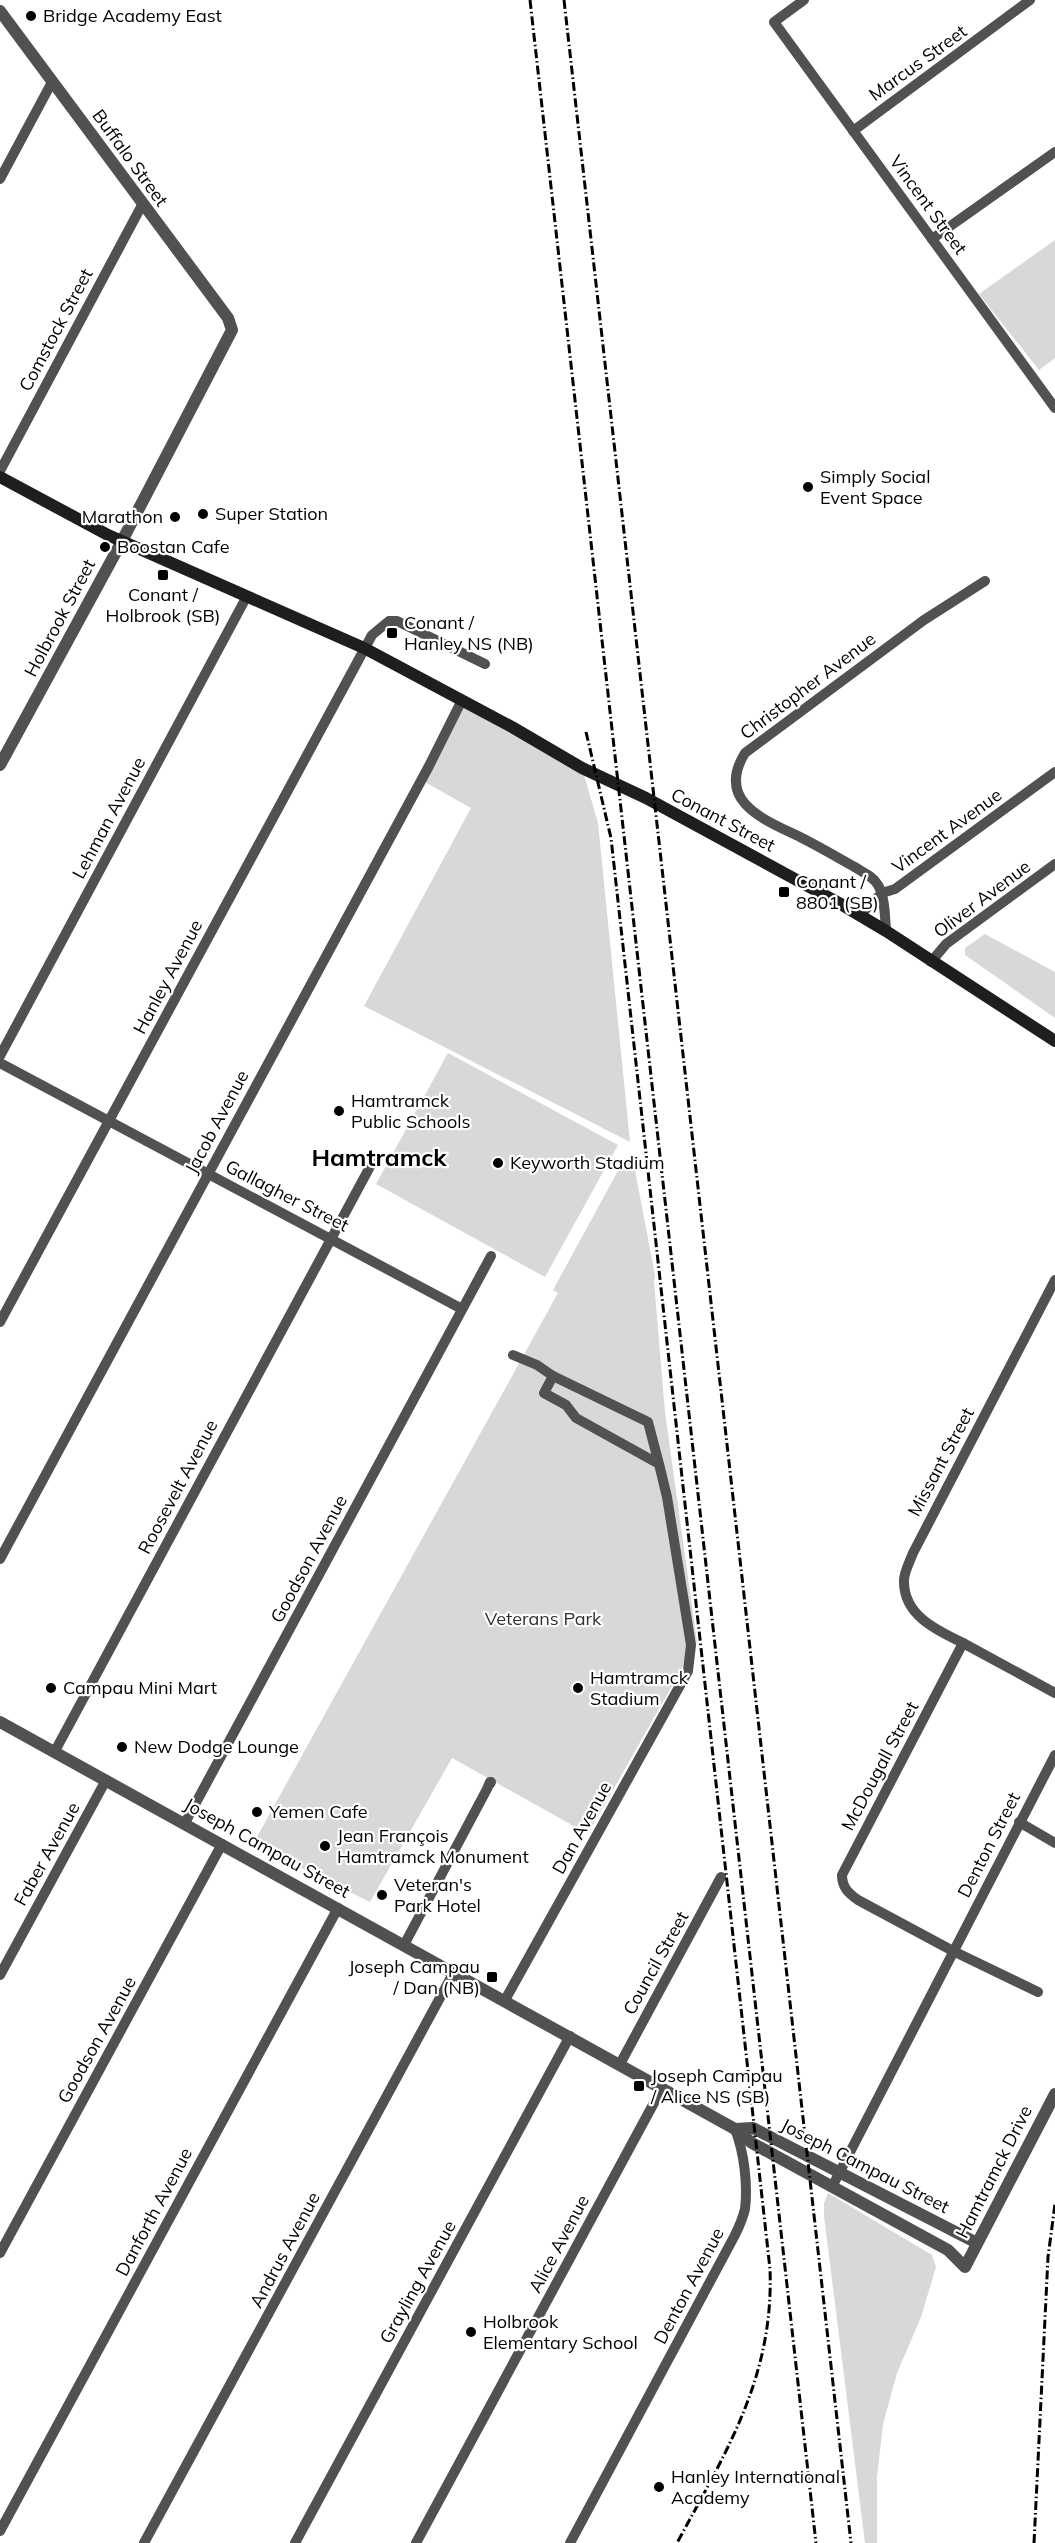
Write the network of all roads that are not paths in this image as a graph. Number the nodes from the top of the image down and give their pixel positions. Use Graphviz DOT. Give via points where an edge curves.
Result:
graph roads {
  1 [pos="804,0"];
  2 [pos="1030,0"];
  3 [pos="0,11"];
  4 [pos="52,82"];
  5 [pos="853,130"];
  6 [pos="1055,152"];
  7 [pos="0,179"];
  8 [pos="142,204"];
  9 [pos="932,239"];
  10 [pos="231,327"];
  11 [pos="1055,408"];
  12 [pos="0,471"];
  13 [pos="0,477"];
  14 [pos="122,541"];
  15 [pos="985,581"];
  16 [pos="247,596"];
  17 [pos="364,648"];
  18 [pos="484,664"];
  19 [pos="462,700"];
  20 [pos="0,765"];
  21 [pos="1055,772"];
  22 [pos="1055,864"];
  23 [pos="882,893"];
  24 [pos="859,916"];
  25 [pos="886,931"];
  26 [pos="931,962"];
  27 [pos="1053,1037"];
  28 [pos="0,1056"];
  29 [pos="0,1064"];
  30 [pos="108,1122"];
  31 [pos="372,1163"];
  32 [pos="207,1174"];
  33 [pos="331,1237"];
  34 [pos="491,1256"];
  35 [pos="1055,1280"];
  36 [pos="462,1309"];
  37 [pos="0,1322"];
  38 [pos="513,1355"];
  39 [pos="553,1376"];
  40 [pos="659,1464"];
  41 [pos="0,1559"];
  42 [pos="963,1643"];
  43 [pos="1055,1693"];
  44 [pos="0,1722"];
  45 [pos="55,1751"];
  46 [pos="1055,1755"];
  47 [pos="106,1780"];
  48 [pos="489,1784"];
  49 [pos="1019,1822"];
  50 [pos="185,1823"];
  51 [pos="1055,1843"];
  52 [pos="222,1844"];
  53 [pos="721,1877"];
  54 [pos="338,1908"];
  55 [pos="404,1945"];
  56 [pos="952,1951"];
  57 [pos="454,1972"];
  58 [pos="0,1975"];
  59 [pos="1038,1992"];
  60 [pos="505,2000"];
  61 [pos="570,2036"];
  62 [pos="620,2064"];
  63 [pos="662,2088"];
  64 [pos="1055,2094"];
  65 [pos="735,2129"];
  66 [pos="840,2172"];
  67 [pos="832,2187"];
  68 [pos="977,2243"];
  69 [pos="0,2253"];
  70 [pos="965,2267"];
  71 [pos="0,2531"];
  72 [pos="144,2543"];
  73 [pos="295,2543"];
  74 [pos="416,2543"];
  75 [pos="570,2543"];
  1 -- 5 [label="street, Vincent Street" via="774,22"];
  2 -- 5 [label="street, Marcus Street"];
  3 -- 4 [label="street, Buffalo Street"];
  4 -- 7 [label="street"];
  4 -- 8 [label="street, Buffalo Street"];
  5 -- 9 [label="street, Vincent Street"];
  6 -- 9 [label="street"];
  8 -- 10 [label="street, Buffalo Street"];
  8 -- 12 [label="street, Comstock Street"];
  9 -- 11 [label="street, Vincent Street"];
  10 -- 14 [label="street, Holbrook Street" via="231,334"];
  13 -- 14 [label="main road, Conant Street"];
  14 -- 16 [label="main road, Conant Street"];
  14 -- 20 [label="street, Holbrook Street"];
  15 -- 23 [label="street, Christopher Avenue" via="924,620 745,753 738,767 739,794 751,812 873,878"];
  16 -- 17 [label="main road, Conant Street"];
  16 -- 28 [label="street, Lehman Avenue"];
  17 -- 18 [label="street" via="376,630 397,621"];
  17 -- 19 [label="main road, Conant Street"];
  17 -- 30 [label="street, Hanley Avenue"];
  19 -- 24 [label="main road, Conant Street"];
  19 -- 32 [label="street, Jacob Avenue"];
  21 -- 23 [label="street, Vincent Avenue" via="895,889"];
  22 -- 26 [label="street, Oliver Avenue" via="946,944"];
  23 -- 24 [label="street, Vincent Avenue"];
  23 -- 25 [label="street"];
  24 -- 25 [label="main road, Conant Street"];
  25 -- 26 [label="main road, Conant Street"];
  26 -- 27 [label="main road, Conant Street"];
  29 -- 30 [label="street, Gallagher Street"];
  30 -- 32 [label="street, Gallagher Street"];
  30 -- 37 [label="street, Hanley Avenue"];
  31 -- 33 [label="street, Roosevelt Avenue"];
  32 -- 33 [label="street, Gallagher Street"];
  32 -- 41 [label="street, Jacob Avenue"];
  33 -- 36 [label="street, Gallagher Street"];
  33 -- 45 [label="street, Roosevelt Avenue"];
  34 -- 36 [label="street, Goodson Avenue"];
  35 -- 42 [label="street, Missant Street" via="913,1553 904,1579 907,1598 921,1620"];
  36 -- 50 [label="street, Goodson Avenue"];
  38 -- 39 [label="street"];
  39 -- 40 [label="street" via="648,1422"];
  39 -- 40 [label="street" via="544,1393 566,1405 576,1418"];
  40 -- 60 [label="street, Dan Avenue" via="691,1645 688,1671"];
  42 -- 43 [label="street"];
  42 -- 56 [label="street, McDougall Street" via="842,1875 846,1890 858,1900"];
  44 -- 45 [label="street, Joseph Campau Street"];
  45 -- 47 [label="street, Joseph Campau Street"];
  46 -- 49 [label="street, Denton Street"];
  47 -- 50 [label="street, Joseph Campau Street"];
  47 -- 58 [label="street, Faber Avenue"];
  48 -- 55 [label="street"];
  49 -- 51 [label="street"];
  49 -- 56 [label="street, Denton Street"];
  50 -- 52 [label="street, Joseph Campau Street"];
  52 -- 54 [label="street, Joseph Campau Street"];
  52 -- 69 [label="street, Goodson Avenue"];
  53 -- 62 [label="street, Council Street"];
  54 -- 55 [label="street, Joseph Campau Street"];
  54 -- 71 [label="street, Danforth Avenue"];
  55 -- 57 [label="street, Joseph Campau Street"];
  56 -- 59 [label="street, McDougall Street"];
  56 -- 66 [label="street"];
  57 -- 60 [label="street, Joseph Campau Street"];
  57 -- 72 [label="street, Andrus Avenue"];
  60 -- 61 [label="street, Joseph Campau Street"];
  61 -- 62 [label="street, Joseph Campau Street"];
  61 -- 73 [label="street, Grayling Avenue"];
  62 -- 63 [label="street, Joseph Campau Street"];
  63 -- 65 [label="street, Joseph Campau Street"];
  63 -- 74 [label="street, Alice Avenue"];
  64 -- 68 [label="street, Hamtramck Drive"];
  65 -- 66 [label="street, Joseph Campau Street" via="753,2128"];
  65 -- 67 [label="street, Joseph Campau Street" via="752,2144"];
  65 -- 75 [label="street, Denton Avenue" via="741,2144 746,2191 735,2235"];
  66 -- 67 [label="street"];
  66 -- 68 [label="street, Joseph Campau Street"];
  67 -- 70 [label="street, Joseph Campau Street" via="948,2250"];
  68 -- 70 [label="street, Hamtramck Drive"];
}
